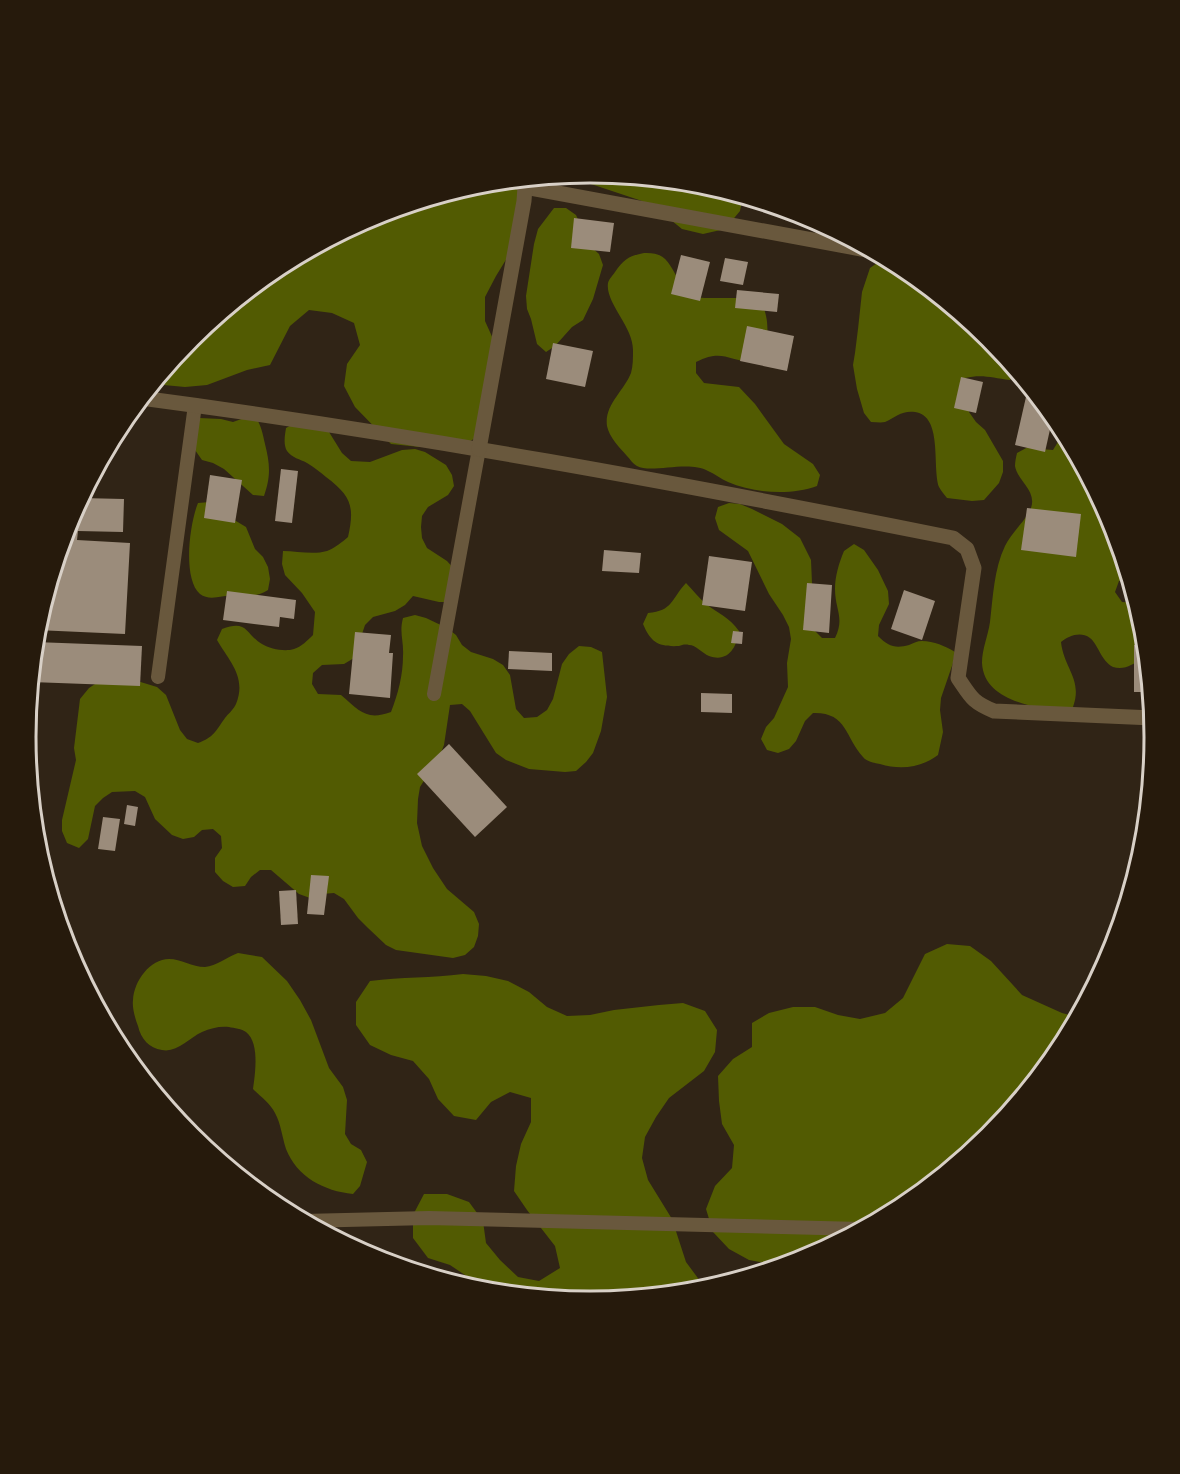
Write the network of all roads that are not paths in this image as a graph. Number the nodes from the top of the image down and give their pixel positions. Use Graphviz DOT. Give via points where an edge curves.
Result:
graph roads {
  1 [pos="536,186"];
  2 [pos="522,188"];
  3 [pos="846,246"];
  4 [pos="151,399"];
  5 [pos="195,405"];
  6 [pos="479,449"];
  7 [pos="158,677"];
  8 [pos="434,694"];
  9 [pos="1143,718"];
  10 [pos="320,1221"];
  11 [pos="845,1229"];
  1 -- 3 [label="street"];
  2 -- 6 [label="street" via="524,201"];
  4 -- 5 [label="street"];
  5 -- 6 [label="street"];
  5 -- 7 [label="lane"];
  6 -- 8 [label="lane"];
  6 -- 9 [label="street" via="953,538 967,549 974,568 958,678 978,705 994,711"];
  10 -- 11 [label="lane" via="429,1218"];
}
